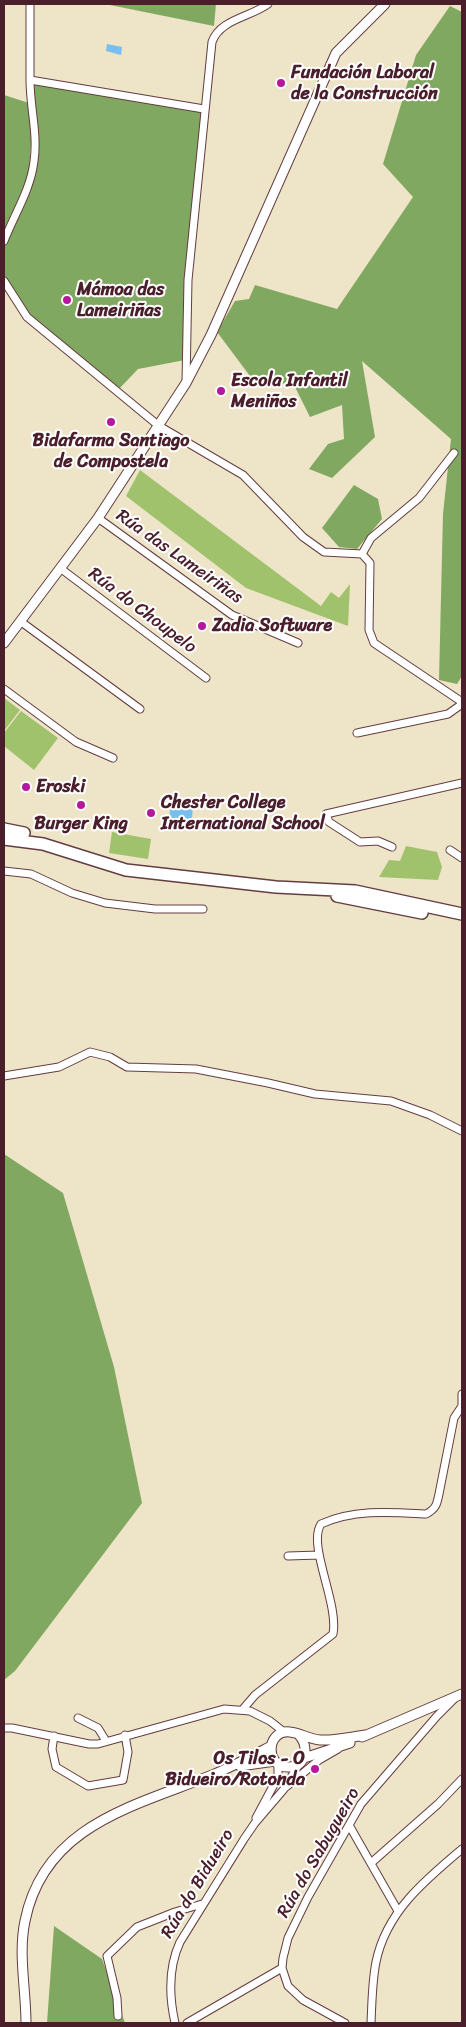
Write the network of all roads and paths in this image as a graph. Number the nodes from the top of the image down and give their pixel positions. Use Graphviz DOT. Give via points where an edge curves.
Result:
graph roads {
  1 [pos="30,4"];
  2 [pos="268,4"];
  3 [pos="385,4"];
  4 [pos="30,80"];
  5 [pos="204,109"];
  6 [pos="4,241"];
  7 [pos="4,281"];
  8 [pos="186,383"];
  9 [pos="158,426"];
  10 [pos="454,453"];
  11 [pos="98,518"];
  12 [pos="362,554"];
  13 [pos="60,568"];
  14 [pos="20,620"];
  15 [pos="298,642"];
  16 [pos="4,643"];
  17 [pos="206,678"];
  18 [pos="4,689"];
  19 [pos="462,703"];
  20 [pos="140,709"];
  21 [pos="357,733"];
  22 [pos="113,758"];
  23 [pos="462,783"];
  24 [pos="4,829"];
  25 [pos="4,839"];
  26 [pos="392,846"];
  27 [pos="450,850"];
  28 [pos="462,858"];
  29 [pos="95,860"];
  30 [pos="4,871"];
  31 [pos="276,887"];
  32 [pos="203,909"];
  33 [pos="462,914"];
  34 [pos="462,921"];
  35 [pos="4,1076"];
  36 [pos="462,1131"];
  37 [pos="462,1394"];
  38 [pos="462,1407"];
  39 [pos="319,1555"];
  40 [pos="288,1556"];
  41 [pos="459,1695"];
  42 [pos="243,1709"];
  43 [pos="78,1718"];
  44 [pos="264,1718"];
  45 [pos="4,1728"];
  46 [pos="284,1732"];
  47 [pos="125,1735"];
  48 [pos="299,1735"];
  49 [pos="366,1735"];
  50 [pos="54,1736"];
  51 [pos="106,1740"];
  52 [pos="319,1740"];
  53 [pos="272,1742"];
  54 [pos="332,1750"];
  55 [pos="301,1761"];
  56 [pos="276,1762"];
  57 [pos="220,1771"];
  58 [pos="278,1777"];
  59 [pos="462,1779"];
  60 [pos="284,1789"];
  61 [pos="255,1823"];
  62 [pos="349,1824"];
  63 [pos="462,1849"];
  64 [pos="371,1863"];
  65 [pos="202,1904"];
  66 [pos="398,1911"];
  67 [pos="282,1968"];
  68 [pos="118,2016"];
  69 [pos="26,2023"];
  70 [pos="176,2023"];
  71 [pos="187,2023"];
  72 [pos="346,2023"];
  73 [pos="371,2023"];
  1 -- 4 [label="street"];
  2 -- 5 [label="street" via="258,12 234,20 215,34"];
  3 -- 8 [label="street" via="336,53 211,335"];
  4 -- 5 [label="street"];
  4 -- 6 [label="street" via="36,130 34,162"];
  5 -- 8 [label="street" via="188,280"];
  7 -- 9 [label="street" via="27,317"];
  8 -- 9 [label="street"];
  9 -- 11 [label="street"];
  9 -- 12 [label="street" via="243,475 303,537 324,552"];
  10 -- 12 [label="street" via="419,498 371,538"];
  11 -- 13 [label="street"];
  11 -- 15 [label="street, Rúa das Lameiriñas" via="232,615"];
  12 -- 19 [label="street" via="370,564 369,630 374,643"];
  13 -- 14 [label="street"];
  13 -- 17 [label="street, Rúa do Choupelo"];
  14 -- 16 [label="street"];
  14 -- 20 [label="street"];
  18 -- 22 [label="street" via="76,742"];
  19 -- 21 [label="street" via="448,714"];
  23 -- 26 [label="street" via="326,814 329,822 360,842 378,841"];
  24 -- 29 [label="main road" via="47,838"];
  25 -- 29 [label="main road" via="43,844"];
  27 -- 28 [label="street"];
  29 -- 31 [label="main road" via="126,870"];
  30 -- 32 [label="street" via="30,874 72,893 105,903 154,910"];
  31 -- 33 [label="main road" via="355,891"];
  31 -- 34 [label="main road"];
  35 -- 36 [label="street" via="59,1067 90,1052 110,1057 127,1067 196,1069 315,1094 391,1101"];
  37 -- 38 [label="street"];
  38 -- 39 [label="street" via="454,1418 438,1500 432,1511 426,1514 362,1513 326,1522 317,1530"];
  39 -- 40 [label="street"];
  39 -- 42 [label="street" via="330,1595 335,1625 333,1634 255,1695"];
  41 -- 49 [label="street, Rúa do Bidueiro"];
  41 -- 62 [label="street, Rúa do Sabugueiro" via="377,1784"];
  42 -- 44 [label="street"];
  42 -- 47 [label="street" via="224,1708"];
  43 -- 51 [label="street" via="98,1728"];
  44 -- 46 [label="street"];
  44 -- 53 [label="street" via="272,1728"];
  45 -- 50 [label="street"];
  46 -- 48 [label="street"];
  46 -- 53 [label="street"];
  47 -- 50 [label="street" via="128,1752 124,1780 88,1786 56,1767 52,1749"];
  47 -- 51 [label="street"];
  48 -- 52 [label="street, Rúa do Bidueiro"];
  48 -- 55 [label="street" via="306,1746"];
  49 -- 52 [label="street, Rúa do Bidueiro"];
  49 -- 54 [label="street, Rúa do Bidueiro"];
  50 -- 51 [label="street" via="89,1744"];
  52 -- 54 [label="street" via="331,1744"];
  53 -- 56 [label="street" via="272,1757"];
  53 -- 57 [label="street"];
  54 -- 55 [label="street, Rúa do Bidueiro"];
  54 -- 60 [label="street, Rúa do Bidueiro"];
  55 -- 56 [label="street" via="288,1767"];
  55 -- 60 [label="street, Rúa do Bidueiro"];
  56 -- 57 [label="street"];
  56 -- 58 [label="street, Rúa do Bidueiro"];
  57 -- 69 [label="street" via="102,1820 76,1836 55,1856 36,1886 25,1921 22,1944"];
  58 -- 60 [label="street, Rúa do Bidueiro" via="279,1785"];
  58 -- 61 [label="street, Rúa do Bidueiro"];
  59 -- 64 [label="street"];
  60 -- 61 [label="street, Rúa do Bidueiro"];
  61 -- 65 [label="street, Rúa do Bidueiro"];
  62 -- 64 [label="street"];
  62 -- 67 [label="street, Rúa do Sabugueiro" via="298,1916 284,1950"];
  63 -- 66 [label="street" via="417,1889"];
  64 -- 66 [label="street"];
  65 -- 68 [label="street" via="137,1927 106,1956 117,1998"];
  65 -- 70 [label="street, Rúa do Bidueiro" via="180,1942 172,1965 171,1994"];
  66 -- 73 [label="street" via="376,1960"];
  67 -- 71 [label="street"];
  67 -- 72 [label="street" via="288,1986 296,1995"];
}
